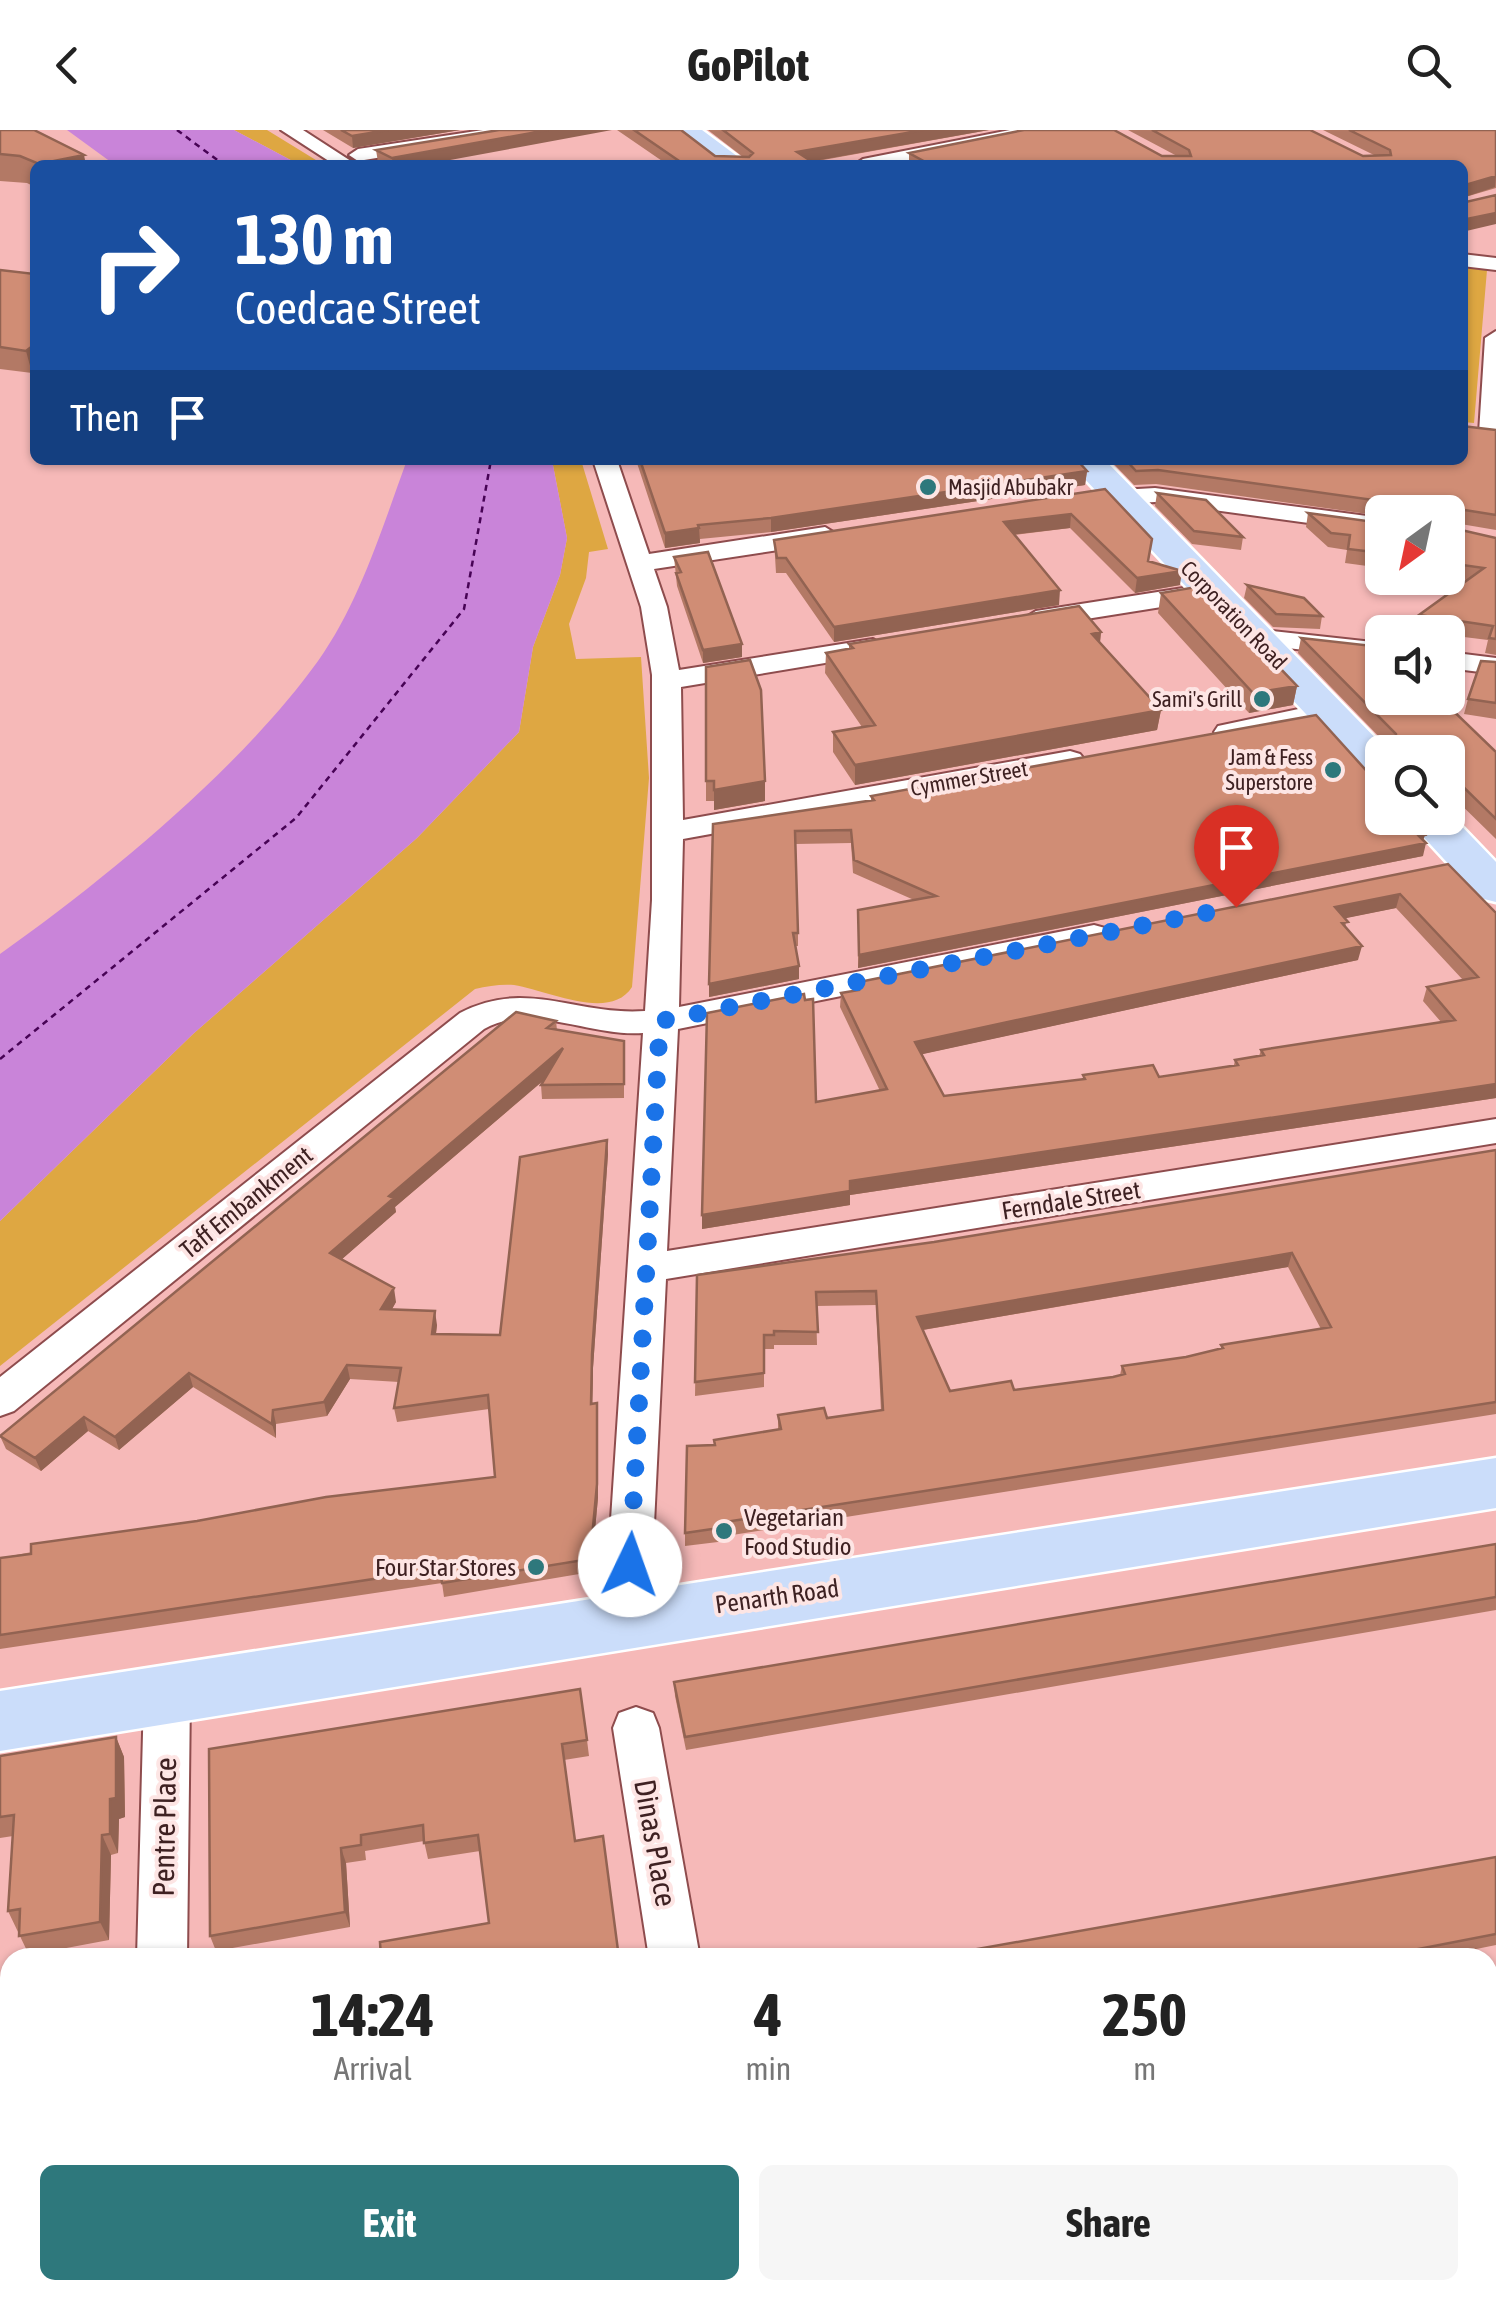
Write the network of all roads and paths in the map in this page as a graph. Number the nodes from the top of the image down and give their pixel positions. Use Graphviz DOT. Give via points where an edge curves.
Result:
graph roads {
  1 [pos="290,130"];
  2 [pos="486,130"];
  3 [pos="518,130"];
  4 [pos="685,130"];
  5 [pos="912,130"];
  6 [pos="1037,130"];
  7 [pos="944,149"];
  8 [pos="348,159"];
  9 [pos="728,160"];
  10 [pos="889,160"];
  11 [pos="964,160"];
  12 [pos="1468,261"];
  13 [pos="1496,264"];
  14 [pos="1496,341"];
  15 [pos="1468,431"];
  16 [pos="1493,433"];
  17 [pos="606,465"];
  18 [pos="1100,486"];
  19 [pos="1365,524"];
  20 [pos="859,530"];
  21 [pos="640,564"];
  22 [pos="1211,592"];
  23 [pos="1002,625"];
  24 [pos="1254,637"];
  25 [pos="891,644"];
  26 [pos="1365,649"];
  27 [pos="1465,662"];
  28 [pos="1496,666"];
  29 [pos="666,681"];
  30 [pos="1327,712"];
  31 [pos="1214,734"];
  32 [pos="1365,752"];
  33 [pos="1108,753"];
  34 [pos="670,832"];
  35 [pos="1444,835"];
  36 [pos="1473,867"];
  37 [pos="1119,930"];
  38 [pos="660,1021"];
  39 [pos="1496,1131"];
  40 [pos="646,1268"];
  41 [pos="0,1400"];
  42 [pos="1496,1484"];
  43 [pos="635,1618"];
  44 [pos="167,1696"];
  45 [pos="0,1721"];
  46 [pos="636,1728"];
  47 [pos="162,1948"];
  48 [pos="673,1948"];
  1 -- 8 [label="street"];
  2 -- 8 [label="street"];
  3 -- 8 [label="street"];
  4 -- 9 [label="main road"];
  5 -- 7 [label="street"];
  6 -- 7 [label="street"];
  7 -- 10 [label="street"];
  7 -- 11 [label="street"];
  12 -- 13 [label="street"];
  14 -- 16 [label="street"];
  15 -- 16 [label="street"];
  17 -- 21 [label="street"];
  18 -- 19 [label="street"];
  18 -- 22 [label="main road, Corporation Road"];
  20 -- 21 [label="street"];
  21 -- 29 [label="street"];
  22 -- 23 [label="street"];
  22 -- 24 [label="main road, Corporation Road"];
  24 -- 26 [label="street"];
  24 -- 30 [label="main road, Corporation Road"];
  25 -- 29 [label="street"];
  27 -- 28 [label="street"];
  29 -- 34 [label="street"];
  30 -- 31 [label="street"];
  30 -- 32 [label="main road, Corporation Road"];
  33 -- 34 [label="street, Cymmer Street"];
  34 -- 38 [label="street"];
  35 -- 36 [label="main road"];
  37 -- 38 [label="street"];
  38 -- 40 [label="street"];
  38 -- 41 [label="street, Taff Embankment" via="612,1023 520,1004 495,1007"];
  39 -- 40 [label="street, Ferndale Street"];
  40 -- 43 [label="street" via="630,1565"];
  42 -- 43 [label="main road, Penarth Road"];
  43 -- 44 [label="main road, Penarth Road"];
  44 -- 45 [label="main road, Penarth Road"];
  44 -- 47 [label="street, Pentre Place"];
  46 -- 48 [label="street, Dinas Place"];
}
